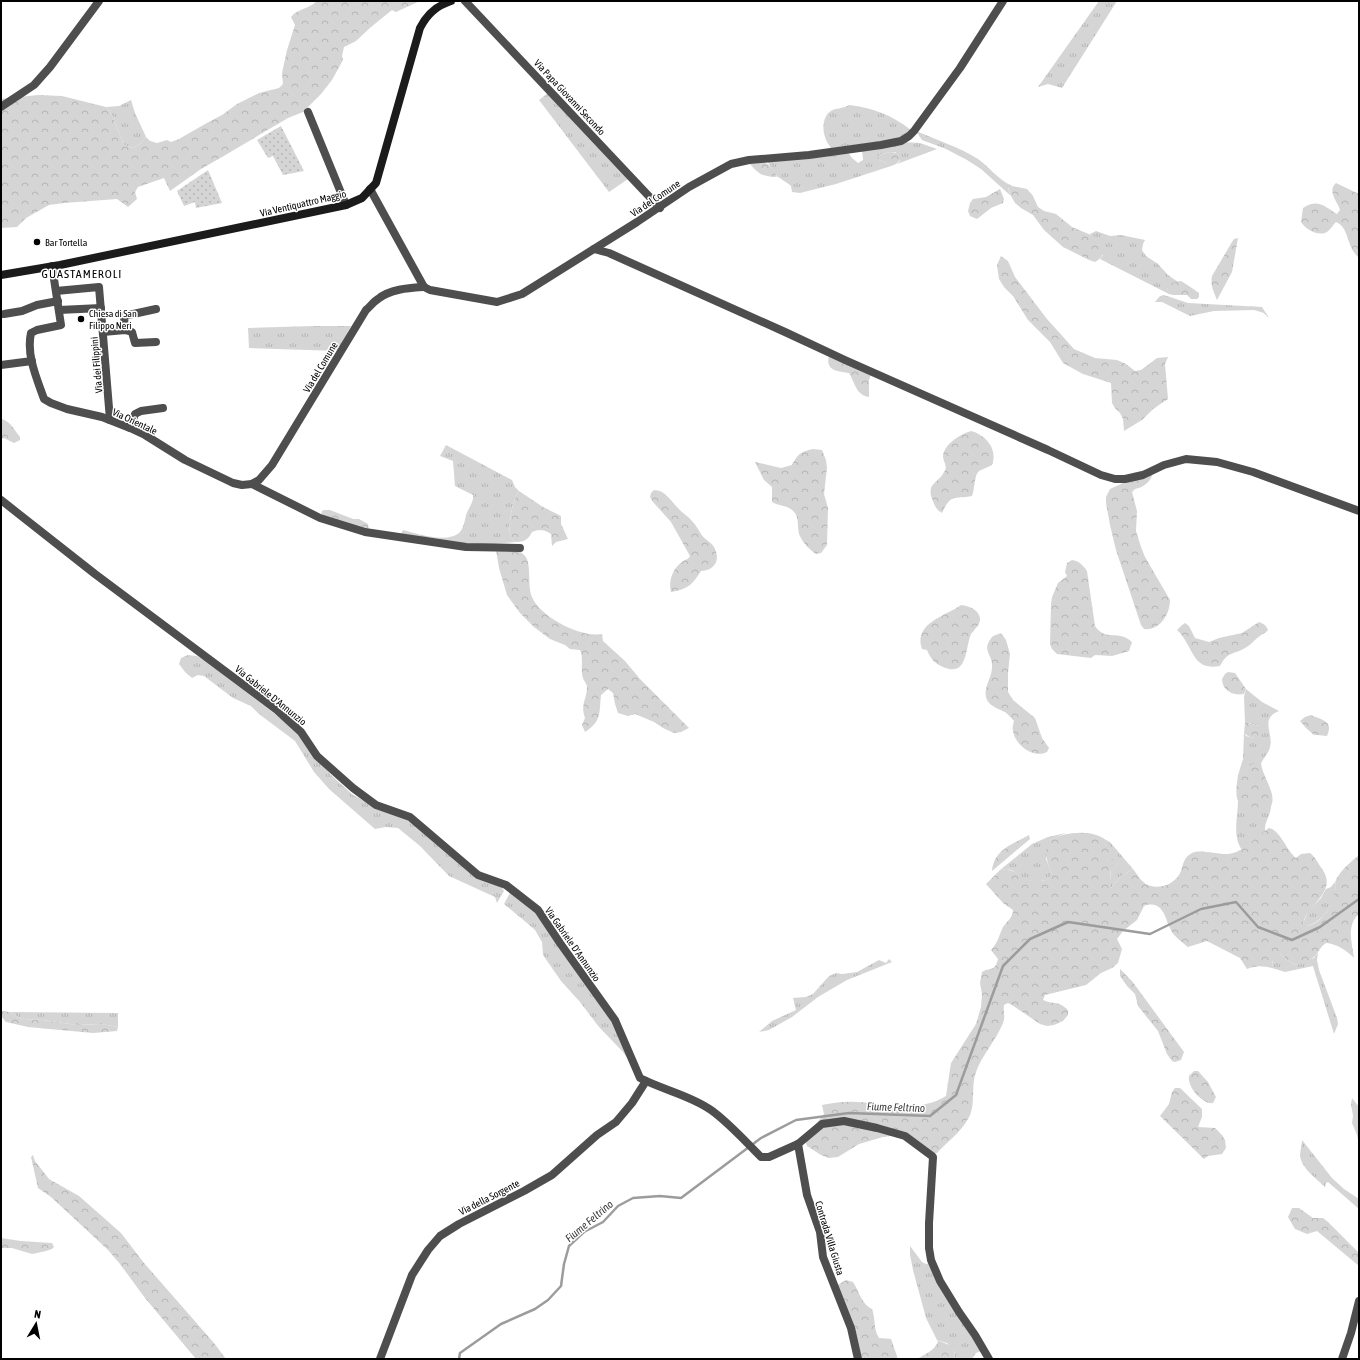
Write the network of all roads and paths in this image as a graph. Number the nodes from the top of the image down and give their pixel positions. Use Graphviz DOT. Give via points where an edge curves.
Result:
graph roads {
  1 [pos="99,1"];
  2 [pos="451,1"];
  3 [pos="465,1"];
  4 [pos="1003,1"];
  5 [pos="1,107"];
  6 [pos="308,112"];
  7 [pos="370,189"];
  8 [pos="346,206"];
  9 [pos="660,208"];
  10 [pos="594,249"];
  11 [pos="52,266"];
  12 [pos="1,275"];
  13 [pos="424,287"];
  14 [pos="56,291"];
  15 [pos="58,301"];
  16 [pos="101,308"];
  17 [pos="156,309"];
  18 [pos="59,310"];
  19 [pos="4,314"];
  20 [pos="125,330"];
  21 [pos="103,332"];
  22 [pos="156,342"];
  23 [pos="32,360"];
  24 [pos="1,365"];
  25 [pos="163,408"];
  26 [pos="110,420"];
  27 [pos="130,428"];
  28 [pos="252,484"];
  29 [pos="1,500"];
  30 [pos="1359,511"];
  31 [pos="520,548"];
  32 [pos="646,1081"];
  33 [pos="798,1144"];
  34 [pos="1359,1300"];
  35 [pos="380,1359"];
  36 [pos="858,1359"];
  37 [pos="989,1359"];
  38 [pos="1342,1359"];
  1 -- 5 [label="street" via="34,85"];
  2 -- 7 [label="street, Via Ventiquattro Maggio" via="430,12 420,28 376,183"];
  3 -- 9 [label="street, Via Papa Giovanni Secondo"];
  4 -- 9 [label="street, Via del Comune" via="960,68 909,136 902,141 731,164 689,187"];
  6 -- 8 [label="street"];
  7 -- 8 [label="street, Via Ventiquattro Maggio" via="362,198"];
  7 -- 13 [label="street"];
  8 -- 11 [label="street, Via Ventiquattro Maggio"];
  9 -- 10 [label="street, Via del Comune"];
  10 -- 13 [label="street, Via del Comune" via="522,294 497,302"];
  10 -- 30 [label="street" via="609,253 1101,475 1125,479 1186,459 1216,462 1253,472"];
  11 -- 12 [label="street, Via Ventiquattro Maggio"];
  11 -- 14 [label="street"];
  13 -- 28 [label="street, Via del Comune" via="406,289 378,298 366,310 272,465 260,480"];
  14 -- 15 [label="street"];
  14 -- 16 [label="street, Via dei Filippini" via="99,287"];
  15 -- 18 [label="street"];
  15 -- 19 [label="street"];
  16 -- 18 [label="street"];
  16 -- 21 [label="street, Via dei Filippini"];
  17 -- 20 [label="street" via="124,316"];
  18 -- 23 [label="street" via="61,326 31,333 29,341"];
  20 -- 21 [label="street"];
  20 -- 22 [label="street" via="132,332 135,343"];
  21 -- 26 [label="street, Via dei Filippini"];
  23 -- 24 [label="street"];
  23 -- 26 [label="street, Via Orientale" via="44,399 67,409"];
  25 -- 27 [label="street" via="135,414"];
  26 -- 27 [label="street, Via Orientale"];
  27 -- 28 [label="street, Via Orientale" via="185,460 233,483"];
  28 -- 31 [label="street" via="320,518 365,532 466,548"];
  29 -- 32 [label="street, Via Gabriele D'Annunzio" via="101,579 277,710 301,732 316,756 376,805 410,817 478,874 506,885 538,910 615,1020 640,1078"];
  32 -- 33 [label="street" via="711,1110 761,1158"];
  32 -- 35 [label="street, Via della Sorgente" via="616,1122 597,1135 552,1175 440,1236 412,1275"];
  33 -- 36 [label="street, Contrada Villa Giusta" via="807,1195 820,1232 824,1257 851,1328"];
  33 -- 37 [label="street" via="822,1124 844,1121 905,1136 933,1157 929,1223 931,1260 940,1281"];
  34 -- 38 [label="street"];
}
